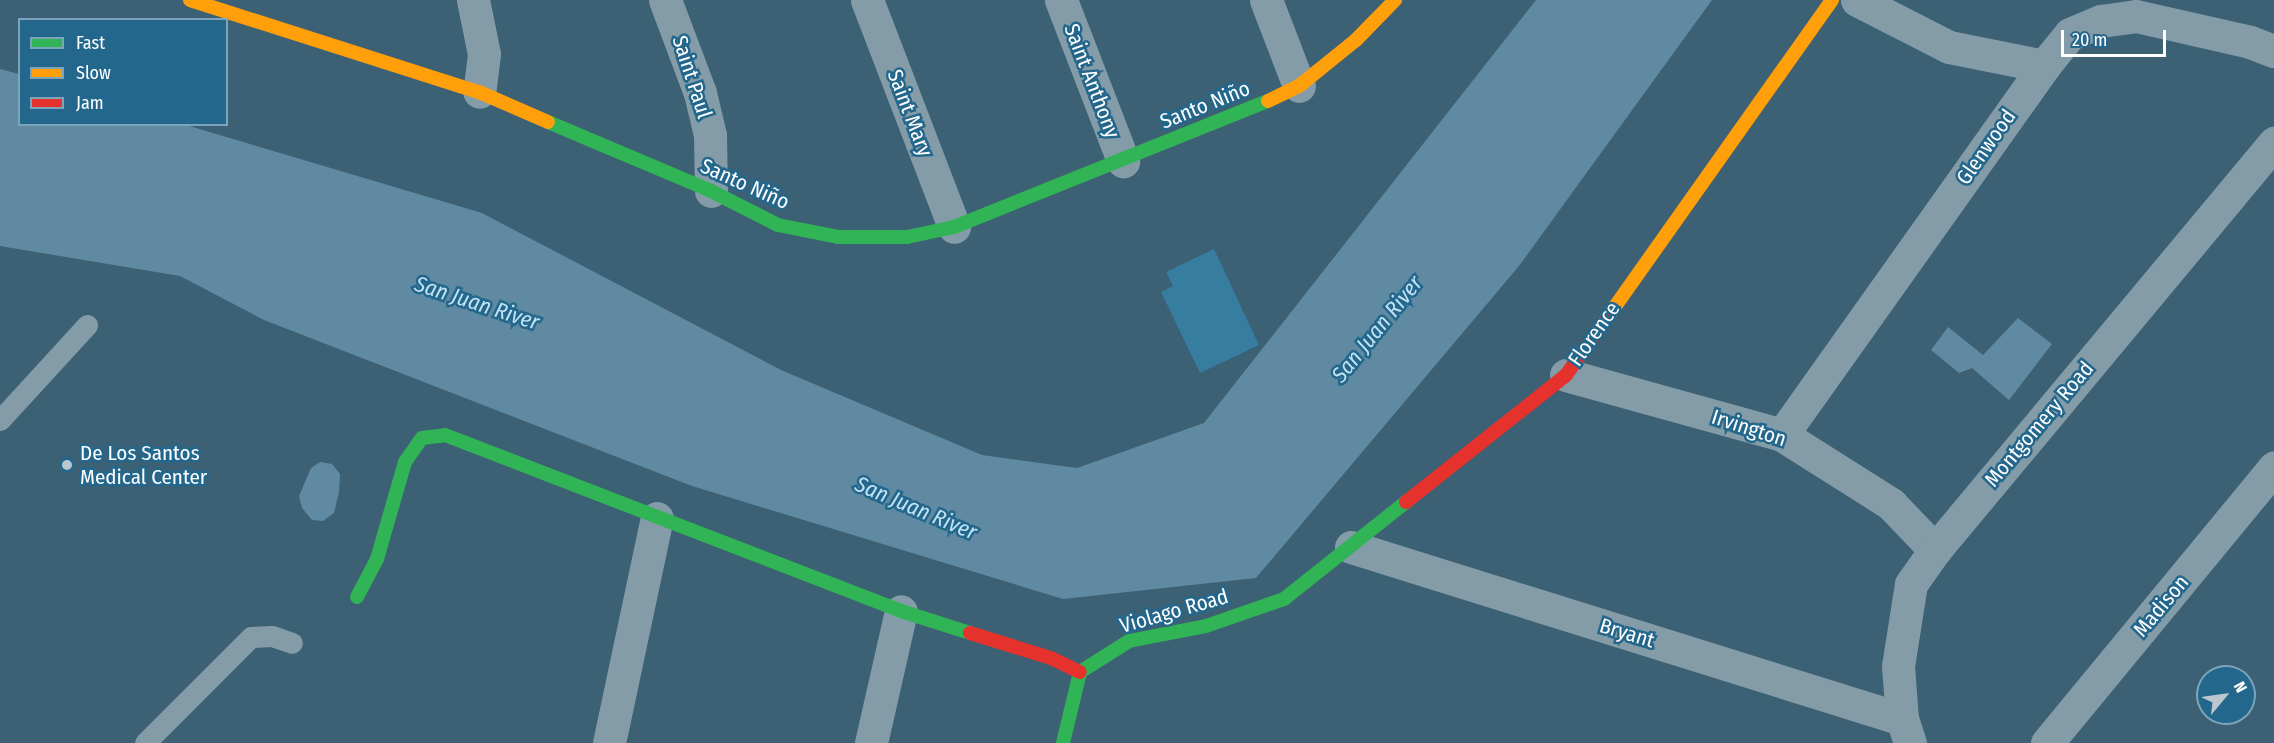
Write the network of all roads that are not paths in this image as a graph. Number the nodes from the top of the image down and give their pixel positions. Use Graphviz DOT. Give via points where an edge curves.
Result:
graph roads {
  1 [pos="190,0"];
  2 [pos="473,0"];
  3 [pos="665,0"];
  4 [pos="867,0"];
  5 [pos="1061,0"];
  6 [pos="1266,0"];
  7 [pos="1395,0"];
  8 [pos="1832,0"];
  9 [pos="1857,0"];
  10 [pos="2274,51"];
  11 [pos="2044,66"];
  12 [pos="1299,86"];
  13 [pos="479,92"];
  14 [pos="2274,143"];
  15 [pos="1123,161"];
  16 [pos="711,191"];
  17 [pos="954,227"];
  18 [pos="87,325"];
  19 [pos="1566,375"];
  20 [pos="0,420"];
  21 [pos="1782,435"];
  22 [pos="2274,468"];
  23 [pos="657,518"];
  24 [pos="1351,547"];
  25 [pos="1935,550"];
  26 [pos="357,597"];
  27 [pos="1284,599"];
  28 [pos="901,611"];
  29 [pos="292,643"];
  30 [pos="1080,672"];
  31 [pos="1906,731"];
  32 [pos="145,743"];
  33 [pos="609,743"];
  34 [pos="871,743"];
  35 [pos="1063,743"];
  36 [pos="2047,743"];
  1 -- 13 [label="street, Santo Niño"];
  2 -- 13 [label="street" via="484,54"];
  3 -- 16 [label="street, Saint Paul" via="700,93 710,135"];
  4 -- 17 [label="street, Saint Mary"];
  5 -- 15 [label="street, Saint Anthony"];
  6 -- 12 [label="street"];
  7 -- 12 [label="street, Santo Niño" via="1356,40"];
  8 -- 19 [label="street, Florence"];
  9 -- 11 [label="street" via="1948,47"];
  10 -- 11 [label="street, Glenwood" via="2136,16 2101,21 2070,34"];
  11 -- 21 [label="street, Glenwood"];
  12 -- 15 [label="street, Santo Niño"];
  13 -- 16 [label="street, Santo Niño"];
  14 -- 25 [label="street, Montgomery Road"];
  15 -- 17 [label="street, Santo Niño"];
  16 -- 17 [label="street, Santo Niño" via="778,225 838,237 907,237"];
  18 -- 20 [label="lane"];
  19 -- 21 [label="street, Irvington"];
  19 -- 24 [label="street, Florence"];
  21 -- 25 [label="street, Irvington" via="1891,504"];
  22 -- 36 [label="street, Madison"];
  23 -- 26 [label="street" via="445,435 422,438 405,462 377,559"];
  23 -- 28 [label="street"];
  23 -- 33 [label="street"];
  24 -- 27 [label="street, Florence"];
  24 -- 31 [label="street, Bryant"];
  25 -- 31 [label="street, Montgomery Road" via="1911,584 1898,666"];
  27 -- 30 [label="street, Violago Road" via="1206,626 1129,641"];
  28 -- 30 [label="street" via="1051,658"];
  28 -- 34 [label="street"];
  29 -- 32 [label="lane" via="272,636 251,637"];
  30 -- 35 [label="street"];
}
